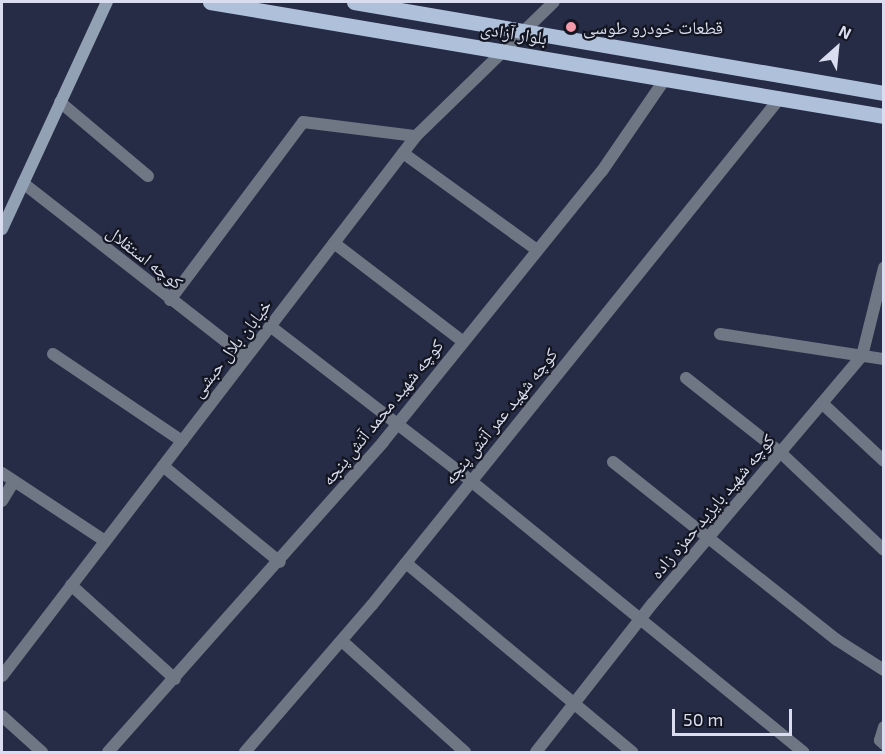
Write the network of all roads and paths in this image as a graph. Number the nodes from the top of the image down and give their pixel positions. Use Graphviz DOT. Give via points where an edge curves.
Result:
graph roads {
  1 [pos="107,2"];
  2 [pos="210,2"];
  3 [pos="354,2"];
  4 [pos="553,2"];
  5 [pos="523,29"];
  6 [pos="500,51"];
  7 [pos="665,79"];
  8 [pos="884,93"];
  9 [pos="780,98"];
  10 [pos="60,102"];
  11 [pos="884,116"];
  12 [pos="416,136"];
  13 [pos="403,153"];
  14 [pos="148,176"];
  15 [pos="23,183"];
  16 [pos="2,229"];
  17 [pos="334,243"];
  18 [pos="537,250"];
  19 [pos="884,268"];
  20 [pos="170,300"];
  21 [pos="270,326"];
  22 [pos="720,333"];
  23 [pos="462,341"];
  24 [pos="53,354"];
  25 [pos="862,356"];
  26 [pos="246,357"];
  27 [pos="884,359"];
  28 [pos="686,378"];
  29 [pos="823,404"];
  30 [pos="396,424"];
  31 [pos="182,441"];
  32 [pos="781,453"];
  33 [pos="884,461"];
  34 [pos="613,462"];
  35 [pos="163,466"];
  36 [pos="2,472"];
  37 [pos="14,481"];
  38 [pos="471,481"];
  39 [pos="2,501"];
  40 [pos="708,538"];
  41 [pos="105,542"];
  42 [pos="884,550"];
  43 [pos="280,562"];
  44 [pos="406,563"];
  45 [pos="71,585"];
  46 [pos="641,620"];
  47 [pos="342,641"];
  48 [pos="884,669"];
  49 [pos="2,676"];
  50 [pos="175,679"];
  51 [pos="574,706"];
  52 [pos="2,716"];
  53 [pos="884,727"];
  54 [pos="882,741"];
  55 [pos="42,753"];
  56 [pos="108,753"];
  57 [pos="245,753"];
  58 [pos="465,753"];
  59 [pos="537,753"];
  60 [pos="632,753"];
  61 [pos="803,753"];
  1 -- 10 [label="main road"];
  2 -- 6 [label="main road, بلوار آزادی"];
  3 -- 5 [label="main road, بلوار آزادی"];
  4 -- 5 [label="street, خیابان بلال حبشی"];
  5 -- 6 [label="street, خیابان بلال حبشی"];
  5 -- 8 [label="main road, بلوار آزادی"];
  6 -- 7 [label="main road, بلوار آزادی"];
  6 -- 12 [label="street, خیابان بلال حبشی"];
  7 -- 9 [label="main road, بلوار آزادی"];
  7 -- 18 [label="street, کوچه شهید محمد آتش پنجه" via="602,171"];
  9 -- 11 [label="main road, بلوار آزادی"];
  9 -- 38 [label="street, کوچه شهید عمر آتش پنجه"];
  10 -- 14 [label="street"];
  10 -- 15 [label="main road"];
  12 -- 13 [label="street, خیابان بلال حبشی"];
  12 -- 20 [label="street" via="303,122"];
  13 -- 17 [label="street, خیابان بلال حبشی"];
  13 -- 18 [label="street"];
  15 -- 16 [label="main road"];
  15 -- 20 [label="street, کوچه استقلال"];
  17 -- 21 [label="street, خیابان بلال حبشی"];
  17 -- 23 [label="street"];
  18 -- 23 [label="street, کوچه شهید محمد آتش پنجه"];
  19 -- 25 [label="street, کوچه شهید بایزید حمزه زاده"];
  20 -- 26 [label="street, کوچه استقلال"];
  21 -- 26 [label="street, خیابان بلال حبشی"];
  21 -- 30 [label="street"];
  22 -- 25 [label="street"];
  23 -- 30 [label="street, کوچه شهید محمد آتش پنجه"];
  24 -- 31 [label="street"];
  25 -- 27 [label="street"];
  25 -- 29 [label="street, کوچه شهید بایزید حمزه زاده"];
  26 -- 31 [label="street, خیابان بلال حبشی"];
  28 -- 32 [label="street"];
  29 -- 32 [label="street, کوچه شهید بایزید حمزه زاده"];
  29 -- 33 [label="street"];
  30 -- 38 [label="street"];
  30 -- 43 [label="street, کوچه شهید محمد آتش پنجه"];
  31 -- 35 [label="street, خیابان بلال حبشی"];
  32 -- 40 [label="street, کوچه شهید بایزید حمزه زاده"];
  32 -- 42 [label="street"];
  34 -- 40 [label="street"];
  35 -- 41 [label="street, خیابان بلال حبشی"];
  35 -- 43 [label="street"];
  36 -- 37 [label="street"];
  37 -- 39 [label="street"];
  37 -- 41 [label="street"];
  38 -- 44 [label="street, کوچه شهید عمر آتش پنجه"];
  38 -- 46 [label="street"];
  40 -- 46 [label="street, کوچه شهید بایزید حمزه زاده"];
  40 -- 48 [label="street" via="837,640"];
  41 -- 45 [label="street, خیابان بلال حبشی"];
  43 -- 50 [label="street, کوچه شهید محمد آتش پنجه"];
  44 -- 47 [label="street, کوچه شهید عمر آتش پنجه"];
  44 -- 51 [label="street"];
  45 -- 49 [label="street, خیابان بلال حبشی"];
  45 -- 50 [label="street"];
  46 -- 51 [label="street, کوچه شهید بایزید حمزه زاده"];
  46 -- 61 [label="street"];
  47 -- 57 [label="street, کوچه شهید عمر آتش پنجه"];
  47 -- 58 [label="street"];
  50 -- 56 [label="street, کوچه شهید محمد آتش پنجه"];
  51 -- 59 [label="street, کوچه شهید بایزید حمزه زاده"];
  51 -- 60 [label="street"];
  52 -- 55 [label="street"];
  53 -- 54 [label="street"];
}
